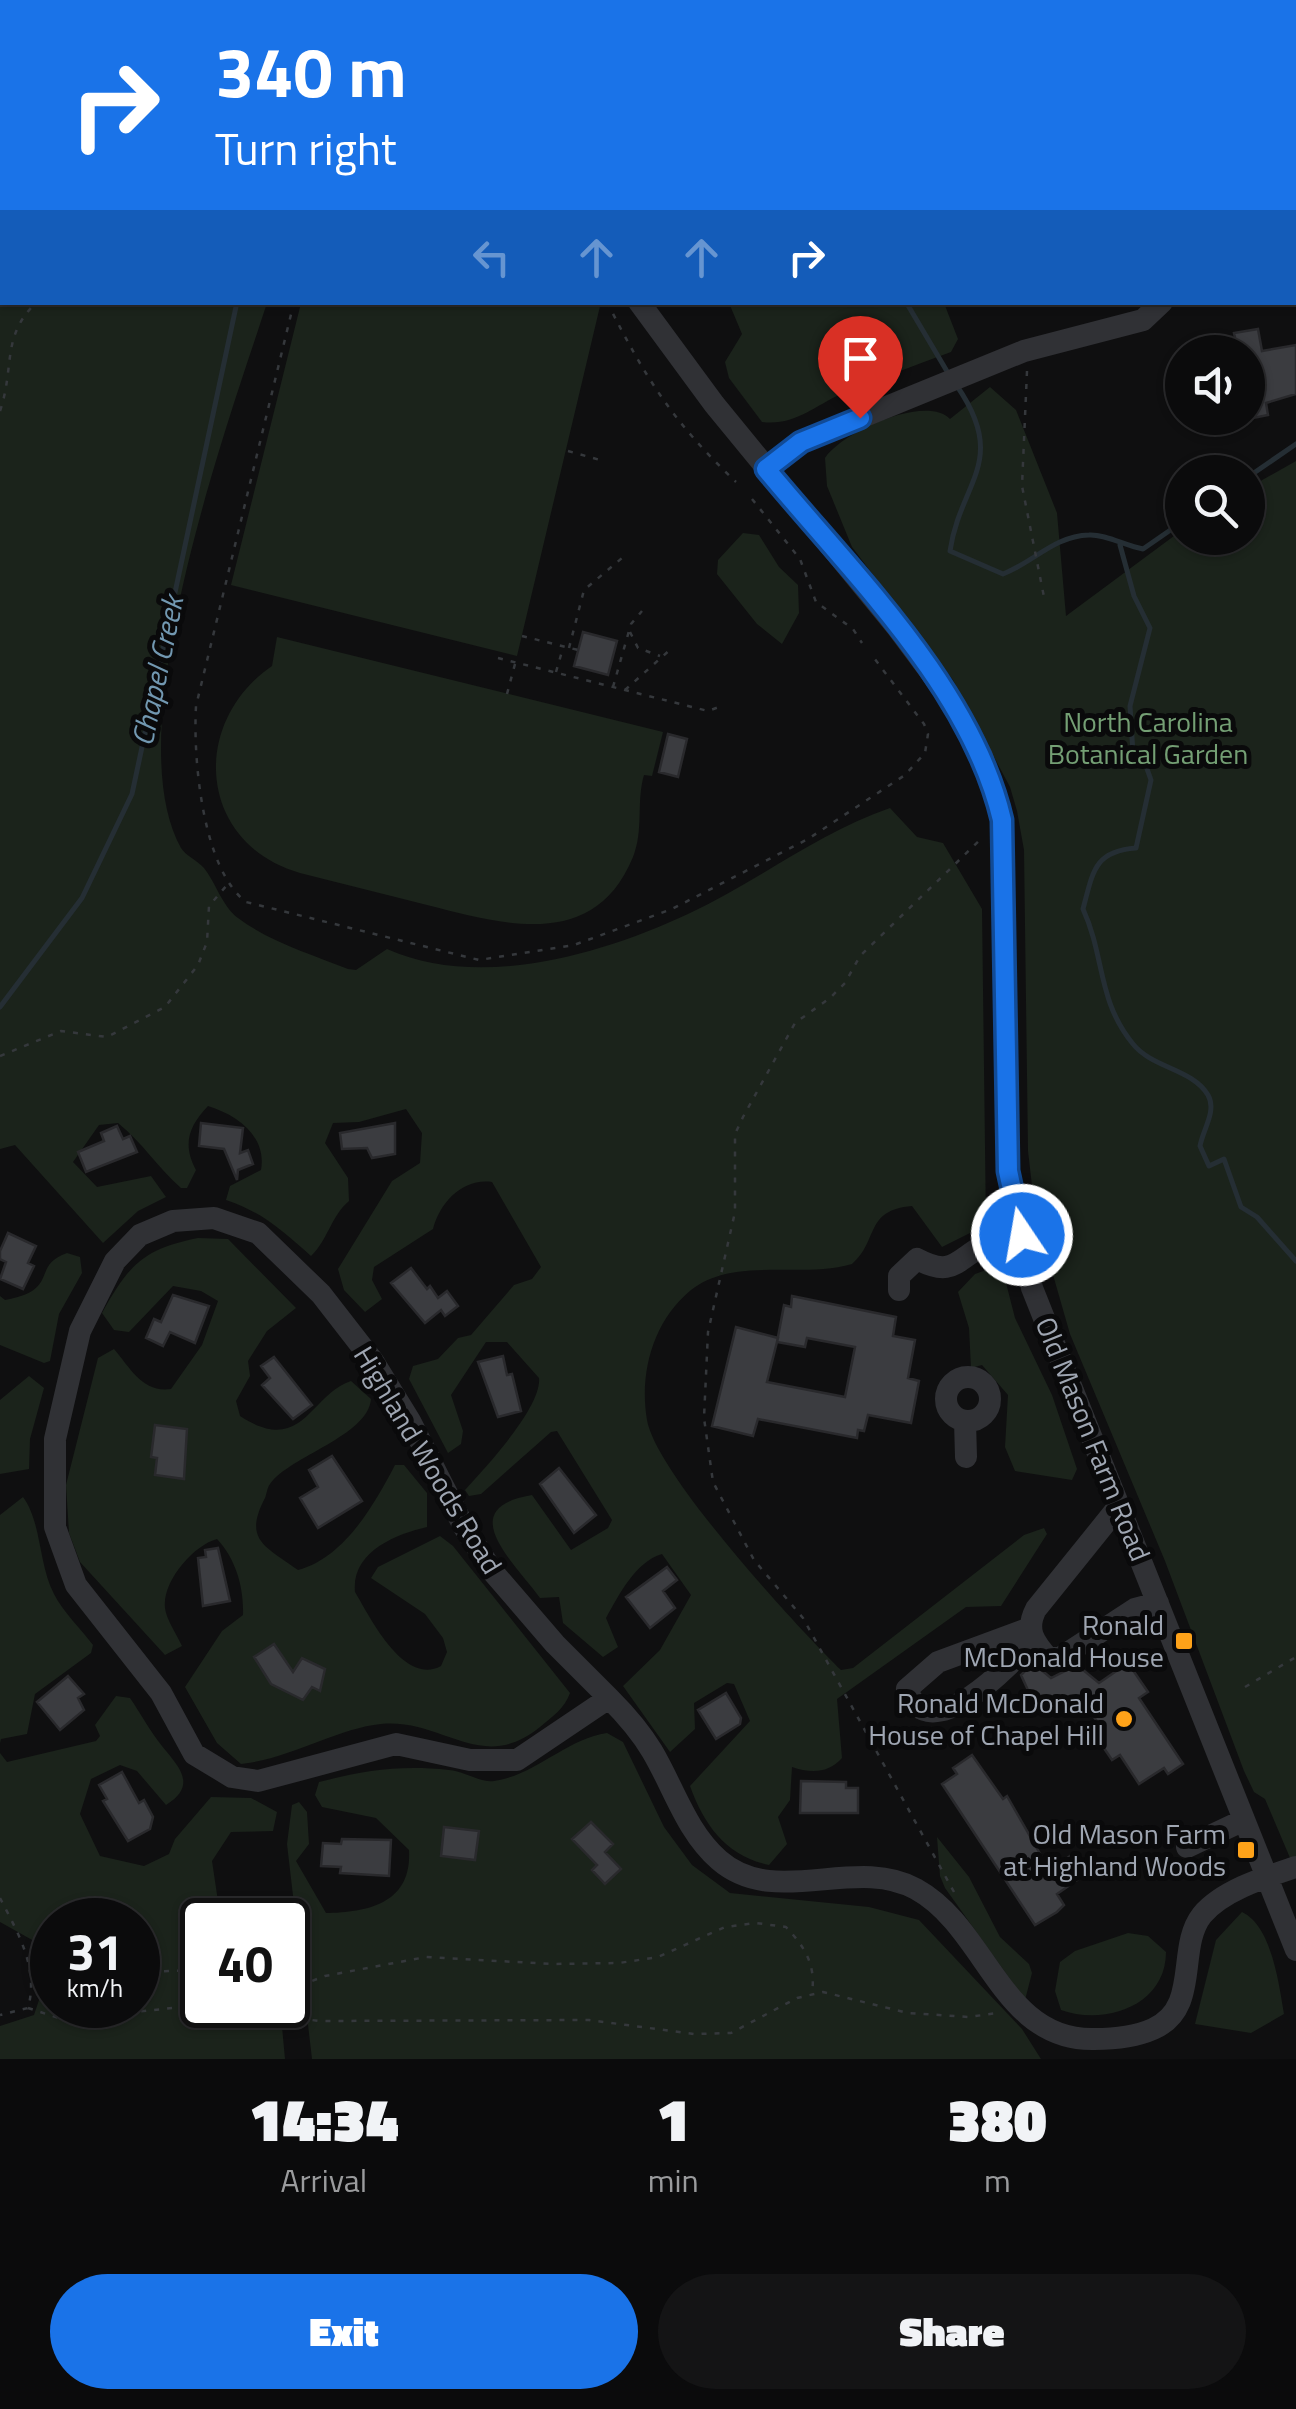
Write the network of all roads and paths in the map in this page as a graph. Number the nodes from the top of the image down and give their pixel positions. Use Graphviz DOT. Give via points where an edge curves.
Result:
graph roads {
  1 [pos="35,305"];
  2 [pos="293,305"];
  3 [pos="608,305"];
  4 [pos="642,305"];
  5 [pos="1159,305"];
  6 [pos="1024,351"];
  7 [pos="0,411"];
  8 [pos="568,451"];
  9 [pos="600,460"];
  10 [pos="766,469"];
  11 [pos="736,482"];
  12 [pos="752,499"];
  13 [pos="622,558"];
  14 [pos="1045,602"];
  15 [pos="642,610"];
  16 [pos="629,630"];
  17 [pos="522,636"];
  18 [pos="862,642"];
  19 [pos="566,647"];
  20 [pos="672,648"];
  21 [pos="578,650"];
  22 [pos="662,656"];
  23 [pos="498,658"];
  24 [pos="612,658"];
  25 [pos="874,658"];
  26 [pos="620,661"];
  27 [pos="516,662"];
  28 [pos="556,672"];
  29 [pos="613,687"];
  30 [pos="625,690"];
  31 [pos="507,694"];
  32 [pos="719,707"];
  33 [pos="1002,820"];
  34 [pos="228,884"];
  35 [pos="0,1056"];
  36 [pos="1022,1235"];
  37 [pos="898,1290"];
  38 [pos="965,1421"];
  39 [pos="966,1457"];
  40 [pos="1118,1506"];
  41 [pos="1158,1603"];
  42 [pos="1032,1634"];
  43 [pos="1296,1657"];
  44 [pos="1245,1686"];
  45 [pos="609,1698"];
  46 [pos="1244,1820"];
  47 [pos="1187,1847"];
  48 [pos="1296,1867"];
  49 [pos="1267,1876"];
  50 [pos="0,1898"];
  51 [pos="962,1906"];
  52 [pos="1296,1950"];
  53 [pos="28,1959"];
  54 [pos="310,1982"];
  55 [pos="812,1994"];
  56 [pos="180,2007"];
  57 [pos="28,2008"];
  58 [pos="1018,2008"];
  59 [pos="0,2016"];
  60 [pos="310,2020"];
  1 -- 7 [label="path" via="15,327"];
  2 -- 34 [label="path" via="196,706 196,774"];
  3 -- 11 [label="path" via="667,408"];
  4 -- 10 [label="street, Old Mason Farm Road"];
  5 -- 6 [label="street" via="1143,320"];
  6 -- 10 [label="street" via="801,442"];
  6 -- 14 [label="path" via="1030,388 1022,486"];
  8 -- 9 [label="path"];
  10 -- 33 [label="street, Old Mason Farm Road" via="946,693 982,756"];
  12 -- 18 [label="path" via="800,559 816,602"];
  13 -- 19 [label="path" via="584,590"];
  15 -- 16 [label="path"];
  16 -- 22 [label="path" via="638,648"];
  16 -- 26 [label="path"];
  17 -- 19 [label="path"];
  19 -- 21 [label="path"];
  19 -- 28 [label="path"];
  20 -- 22 [label="path"];
  22 -- 30 [label="path"];
  23 -- 27 [label="path"];
  24 -- 26 [label="path"];
  25 -- 34 [label="path" via="924,724 925,754 808,840 618,932 478,960 259,908"];
  26 -- 29 [label="path"];
  27 -- 28 [label="path"];
  27 -- 31 [label="path"];
  28 -- 29 [label="path"];
  29 -- 30 [label="path"];
  30 -- 32 [label="path" via="708,711"];
  33 -- 36 [label="street, Old Mason Farm Road" via="1008,1171"];
  33 -- 51 [label="path" via="860,956 830,998 795,1023 757,1088 735,1134 735,1212 708,1332 704,1418 713,1482 746,1544 803,1618"];
  34 -- 35 [label="path" via="209,906 198,964 165,1007 108,1037 61,1031"];
  36 -- 37 [label="street" via="983,1246 960,1265 935,1268 917,1259 899,1276"];
  36 -- 40 [label="street, Old Mason Farm Road" via="1032,1288"];
  38 -- 39 [label="street"];
  40 -- 41 [label="street, Old Mason Farm Road"];
  40 -- 42 [label="street" via="1046,1595 1029,1622"];
  41 -- 42 [label="street" via="1135,1609 1060,1658 1048,1658"];
  41 -- 46 [label="street, Old Mason Farm Road"];
  42 -- 42 [label="street" via="1014,1661 944,1710 922,1712 907,1690 938,1662"];
  43 -- 44 [label="path"];
  45 -- 45 [label="street, Highland Woods Road" via="494,1572 373,1361 321,1294 258,1233 214,1218 173,1220 140,1235 116,1261 80,1331 54,1439 55,1527 76,1585 162,1693 194,1754 232,1777 258,1781 396,1744 494,1764 517,1760"];
  45 -- 58 [label="street, Highland Woods Road" via="651,1750 696,1837 721,1862 758,1881 892,1879 914,1888 937,1903"];
  46 -- 47 [label="street"];
  46 -- 49 [label="street, Old Mason Farm Road"];
  48 -- 49 [label="street, Highland Woods Road"];
  49 -- 52 [label="street, Old Mason Farm Road"];
  49 -- 58 [label="street, Highland Woods Road" via="1201,1916 1181,1999 1155,2028 1085,2040 1034,2024"];
  50 -- 53 [label="path"];
  53 -- 57 [label="path"];
  54 -- 55 [label="path" via="426,1956 552,1964 638,1960 725,1927 756,1923 786,1927 801,1944 815,1972"];
  55 -- 58 [label="path" via="908,2013 954,2016"];
  55 -- 60 [label="path" via="731,2032 694,2034 589,2020"];
  56 -- 57 [label="path" via="102,2022 71,2022"];
  57 -- 59 [label="path"];
}
